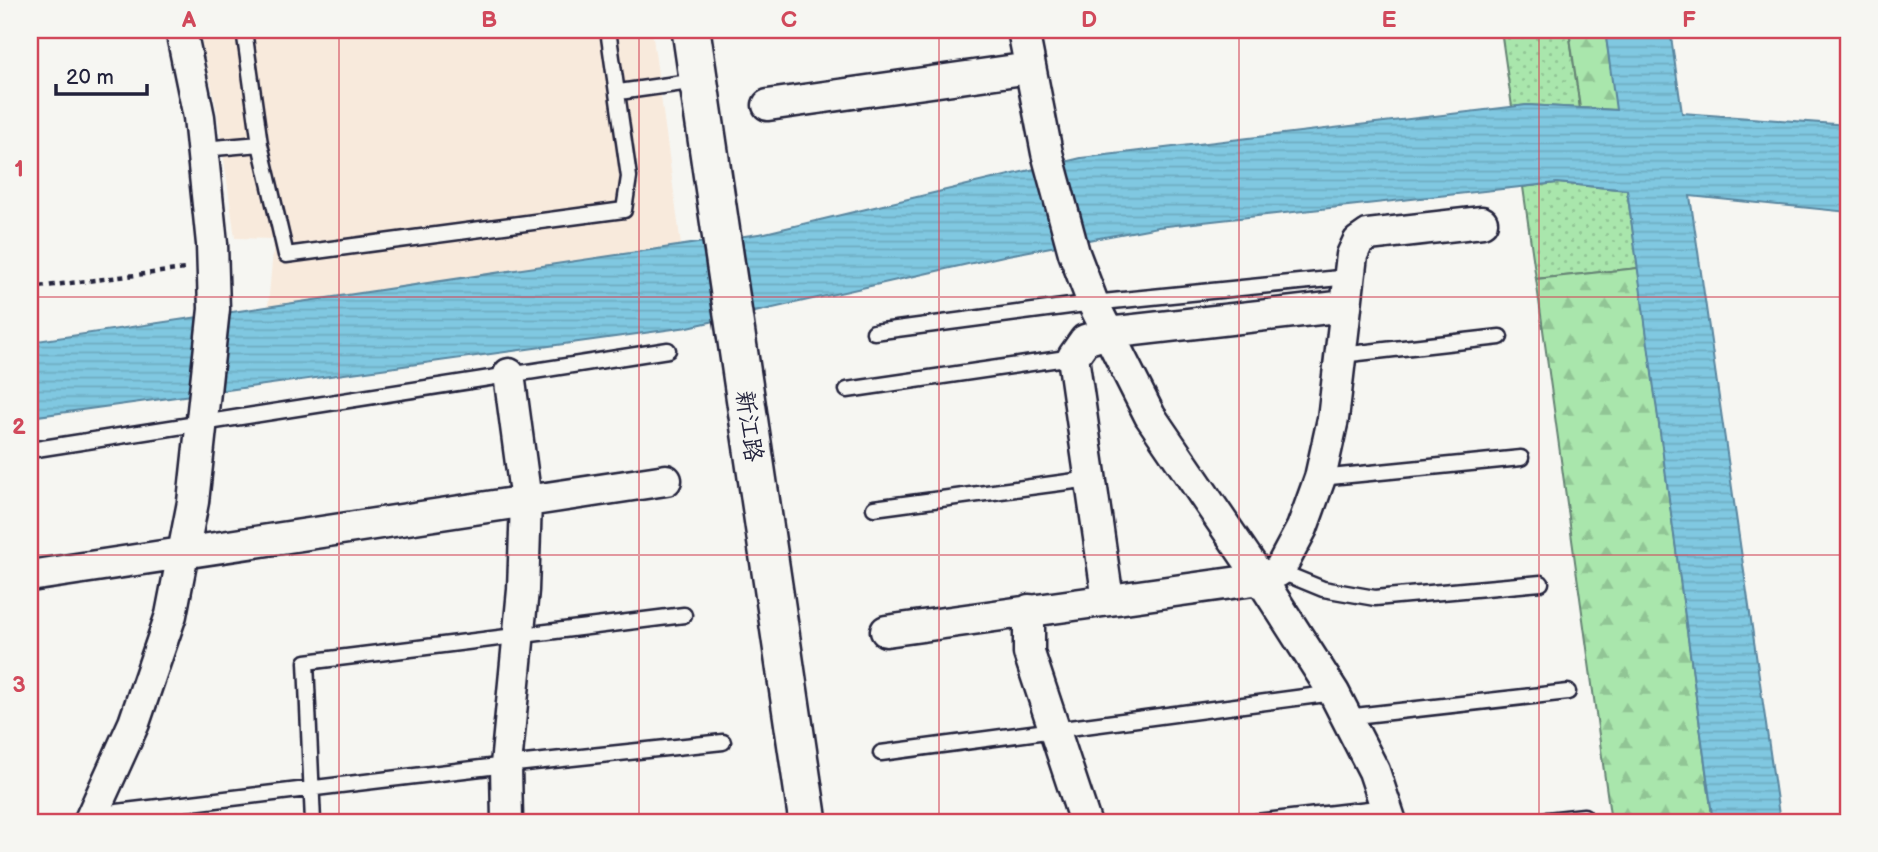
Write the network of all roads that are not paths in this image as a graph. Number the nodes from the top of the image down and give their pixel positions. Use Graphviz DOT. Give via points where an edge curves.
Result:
graph roads {
  1 [pos="181,30"];
  2 [pos="244,30"];
  3 [pos="608,30"];
  4 [pos="691,30"];
  5 [pos="1023,30"];
  6 [pos="1030,68"];
  7 [pos="698,81"];
  8 [pos="619,92"];
  9 [pos="768,104"];
  10 [pos="261,144"];
  11 [pos="203,149"];
  12 [pos="1482,222"];
  13 [pos="1348,291"];
  14 [pos="1093,303"];
  15 [pos="874,332"];
  16 [pos="1108,333"];
  17 [pos="1500,337"];
  18 [pos="668,351"];
  19 [pos="1341,355"];
  20 [pos="1073,357"];
  21 [pos="509,374"];
  22 [pos="847,390"];
  23 [pos="203,411"];
  24 [pos="30,450"];
  25 [pos="1521,458"];
  26 [pos="1321,478"];
  27 [pos="666,480"];
  28 [pos="1090,480"];
  29 [pos="526,501"];
  30 [pos="874,508"];
  31 [pos="184,551"];
  32 [pos="1270,575"];
  33 [pos="30,576"];
  34 [pos="1541,583"];
  35 [pos="1108,600"];
  36 [pos="1029,610"];
  37 [pos="684,615"];
  38 [pos="886,631"];
  39 [pos="518,636"];
  40 [pos="1568,692"];
  41 [pos="1340,705"];
  42 [pos="1054,729"];
  43 [pos="723,742"];
  44 [pos="881,753"];
  45 [pos="506,765"];
  46 [pos="311,788"];
  47 [pos="1388,815"];
  48 [pos="1584,816"];
  49 [pos="90,819"];
  50 [pos="313,822"];
  51 [pos="507,822"];
  52 [pos="808,822"];
  53 [pos="1085,822"];
  54 [pos="1256,822"];
  55 [pos="1529,822"];
  1 -- 11 [label="street"];
  2 -- 10 [label="lane"];
  3 -- 8 [label="lane"];
  4 -- 7 [label="street, 新江路"];
  5 -- 6 [label="street"];
  6 -- 9 [label="street"];
  6 -- 14 [label="street" via="1047,153 1074,253"];
  7 -- 8 [label="lane"];
  7 -- 52 [label="street, 新江路"];
  8 -- 10 [label="lane" via="629,177 624,210 286,255"];
  10 -- 11 [label="lane"];
  11 -- 23 [label="street" via="214,309"];
  12 -- 13 [label="street" via="1368,235 1352,255"];
  13 -- 14 [label="lane"];
  13 -- 16 [label="street"];
  13 -- 19 [label="street"];
  14 -- 15 [label="lane"];
  14 -- 16 [label="street"];
  16 -- 20 [label="street" via="1085,340"];
  16 -- 32 [label="street" via="1150,416"];
  17 -- 19 [label="lane"];
  18 -- 21 [label="lane"];
  19 -- 26 [label="street"];
  20 -- 22 [label="lane"];
  20 -- 28 [label="street"];
  21 -- 23 [label="lane"];
  21 -- 29 [label="street"];
  23 -- 24 [label="lane"];
  23 -- 31 [label="street"];
  25 -- 26 [label="lane"];
  26 -- 32 [label="street" via="1303,528"];
  27 -- 29 [label="street"];
  28 -- 30 [label="lane"];
  28 -- 35 [label="street"];
  29 -- 31 [label="street"];
  29 -- 39 [label="street"];
  31 -- 33 [label="street"];
  31 -- 49 [label="street" via="171,615 134,723"];
  32 -- 34 [label="lane" via="1375,598"];
  32 -- 35 [label="street"];
  32 -- 41 [label="street"];
  35 -- 36 [label="street"];
  36 -- 38 [label="street"];
  36 -- 42 [label="street" via="1029,653"];
  37 -- 39 [label="lane"];
  39 -- 45 [label="street"];
  39 -- 46 [label="lane" via="306,662"];
  40 -- 41 [label="lane"];
  41 -- 42 [label="lane"];
  41 -- 47 [label="street" via="1374,771"];
  42 -- 44 [label="lane"];
  42 -- 53 [label="street"];
  43 -- 45 [label="lane"];
  45 -- 46 [label="lane"];
  45 -- 51 [label="street"];
  46 -- 49 [label="lane"];
  46 -- 50 [label="lane"];
  47 -- 54 [label="lane"];
  48 -- 55 [label="lane"];
}
